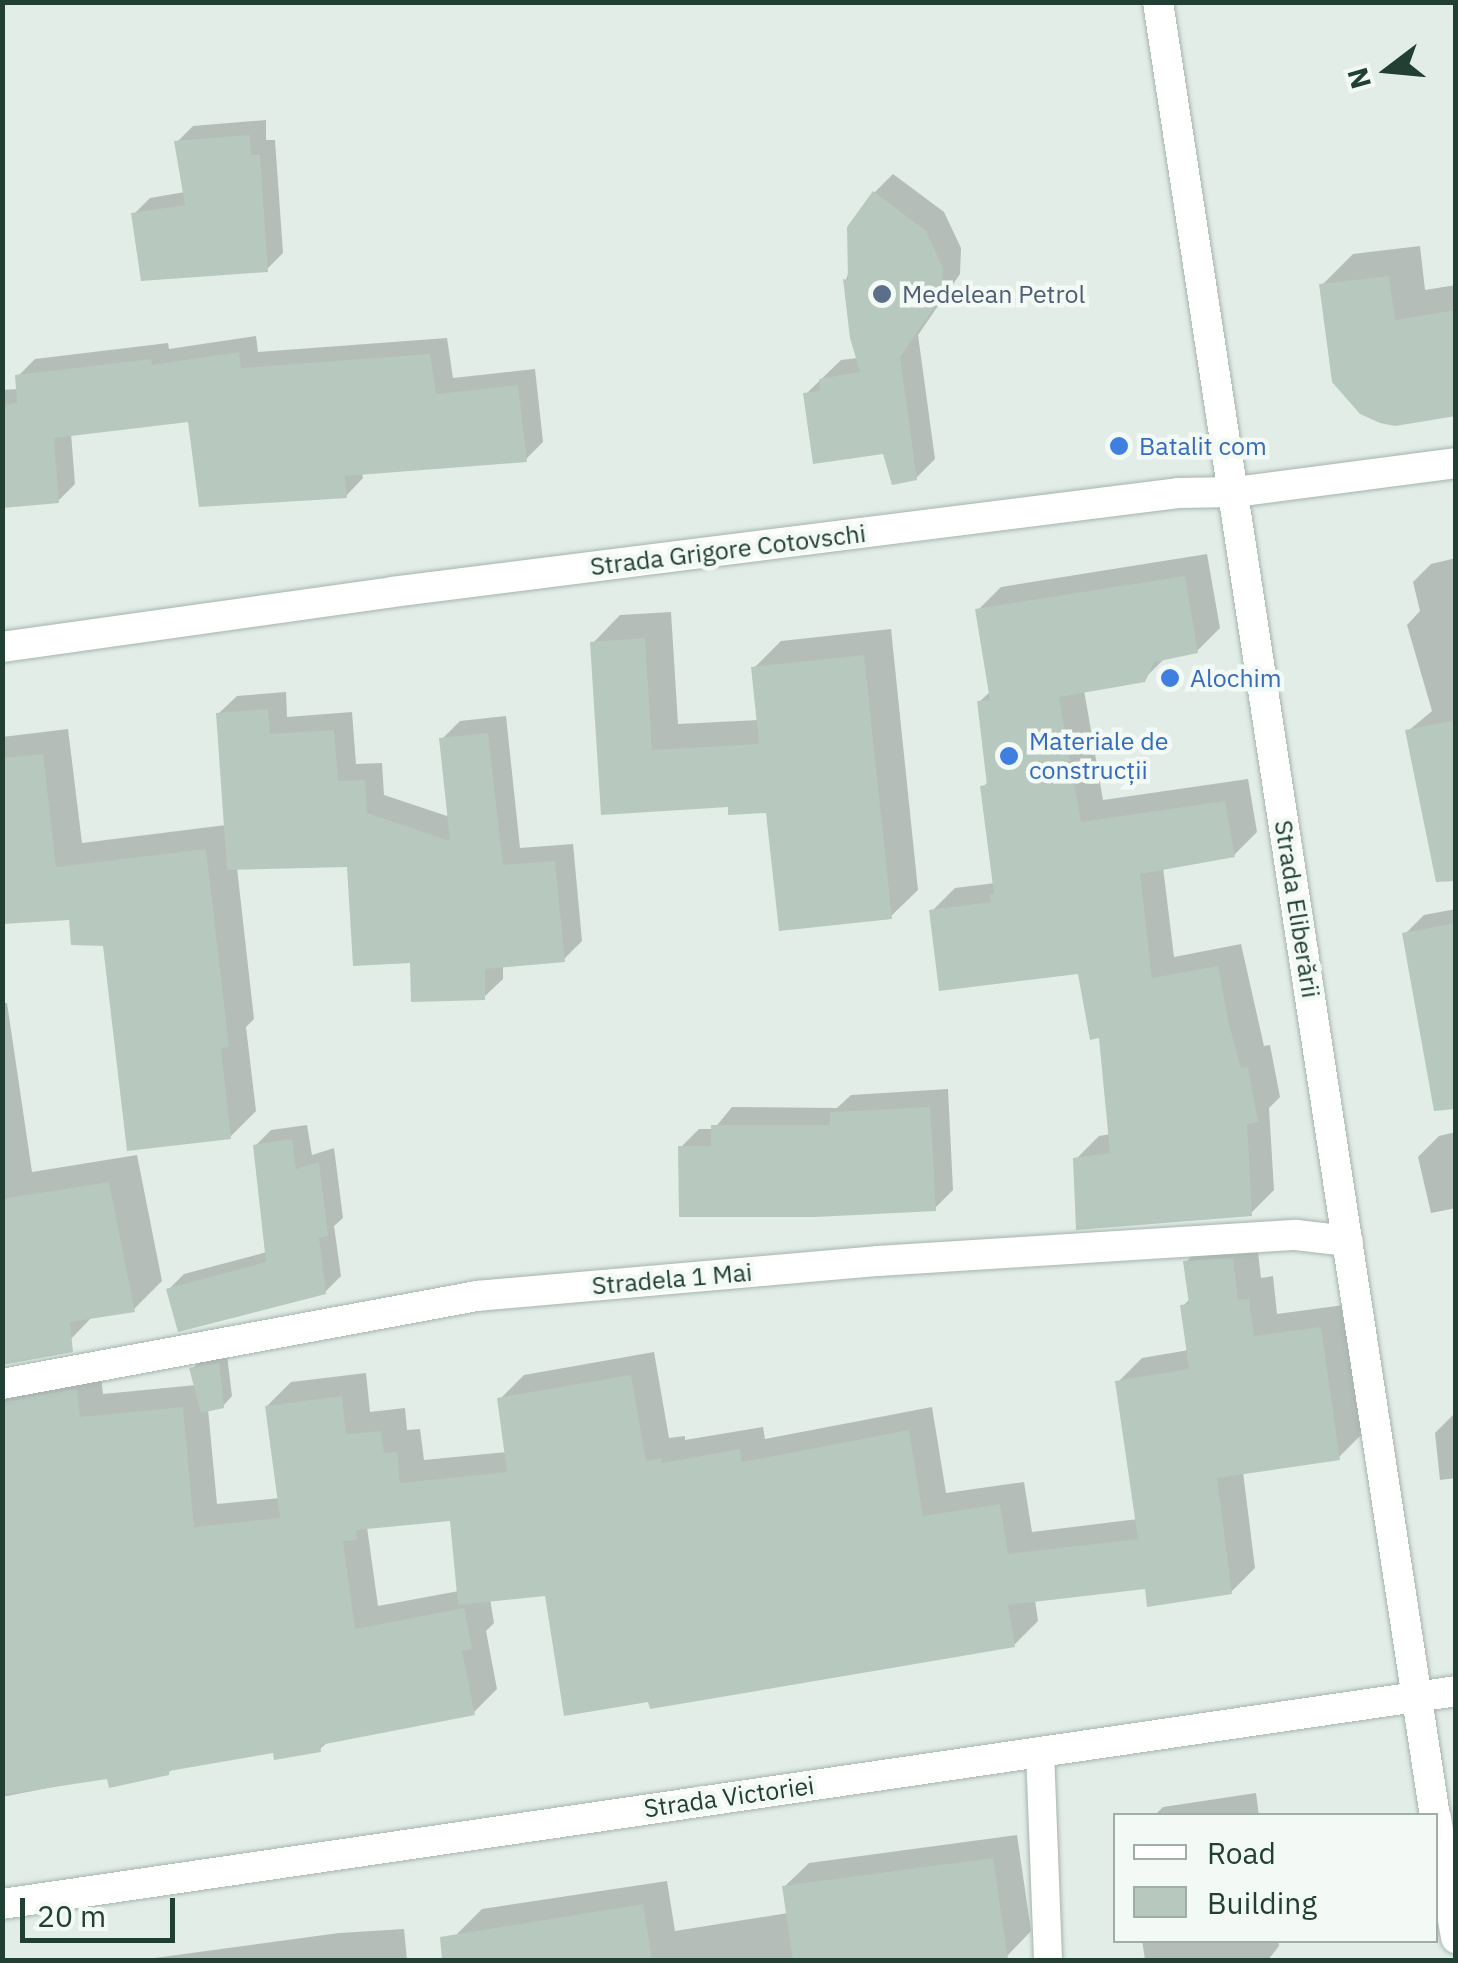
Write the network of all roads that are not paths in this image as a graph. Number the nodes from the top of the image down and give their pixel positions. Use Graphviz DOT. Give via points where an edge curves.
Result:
graph roads {
  1 [pos="1158,2"];
  2 [pos="1456,463"];
  3 [pos="1236,492"];
  4 [pos="2,647"];
  5 [pos="1348,1241"];
  6 [pos="2,1384"];
  7 [pos="1456,1691"];
  8 [pos="1415,1697"];
  9 [pos="1040,1751"];
  10 [pos="1434,1813"];
  11 [pos="1438,1834"];
  12 [pos="2,1904"];
  13 [pos="1456,1938"];
  14 [pos="1048,1960"];
  1 -- 3 [label="street, Strada Eliberării"];
  2 -- 3 [label="street, Strada Grigore Cotovschi"];
  3 -- 4 [label="street, Strada Grigore Cotovschi" via="1088,504"];
  3 -- 5 [label="street, Strada Eliberării"];
  5 -- 6 [label="street, Stradela 1 Mai" via="1296,1234 477,1296"];
  5 -- 8 [label="street, Strada Eliberării"];
  7 -- 8 [label="street, Strada Victoriei"];
  8 -- 9 [label="street, Strada Victoriei"];
  8 -- 10 [label="street, Strada Eliberării"];
  9 -- 12 [label="street, Strada Victoriei"];
  9 -- 14 [label="lane"];
  11 -- 13 [label="street, Strada Eliberării"];
}
